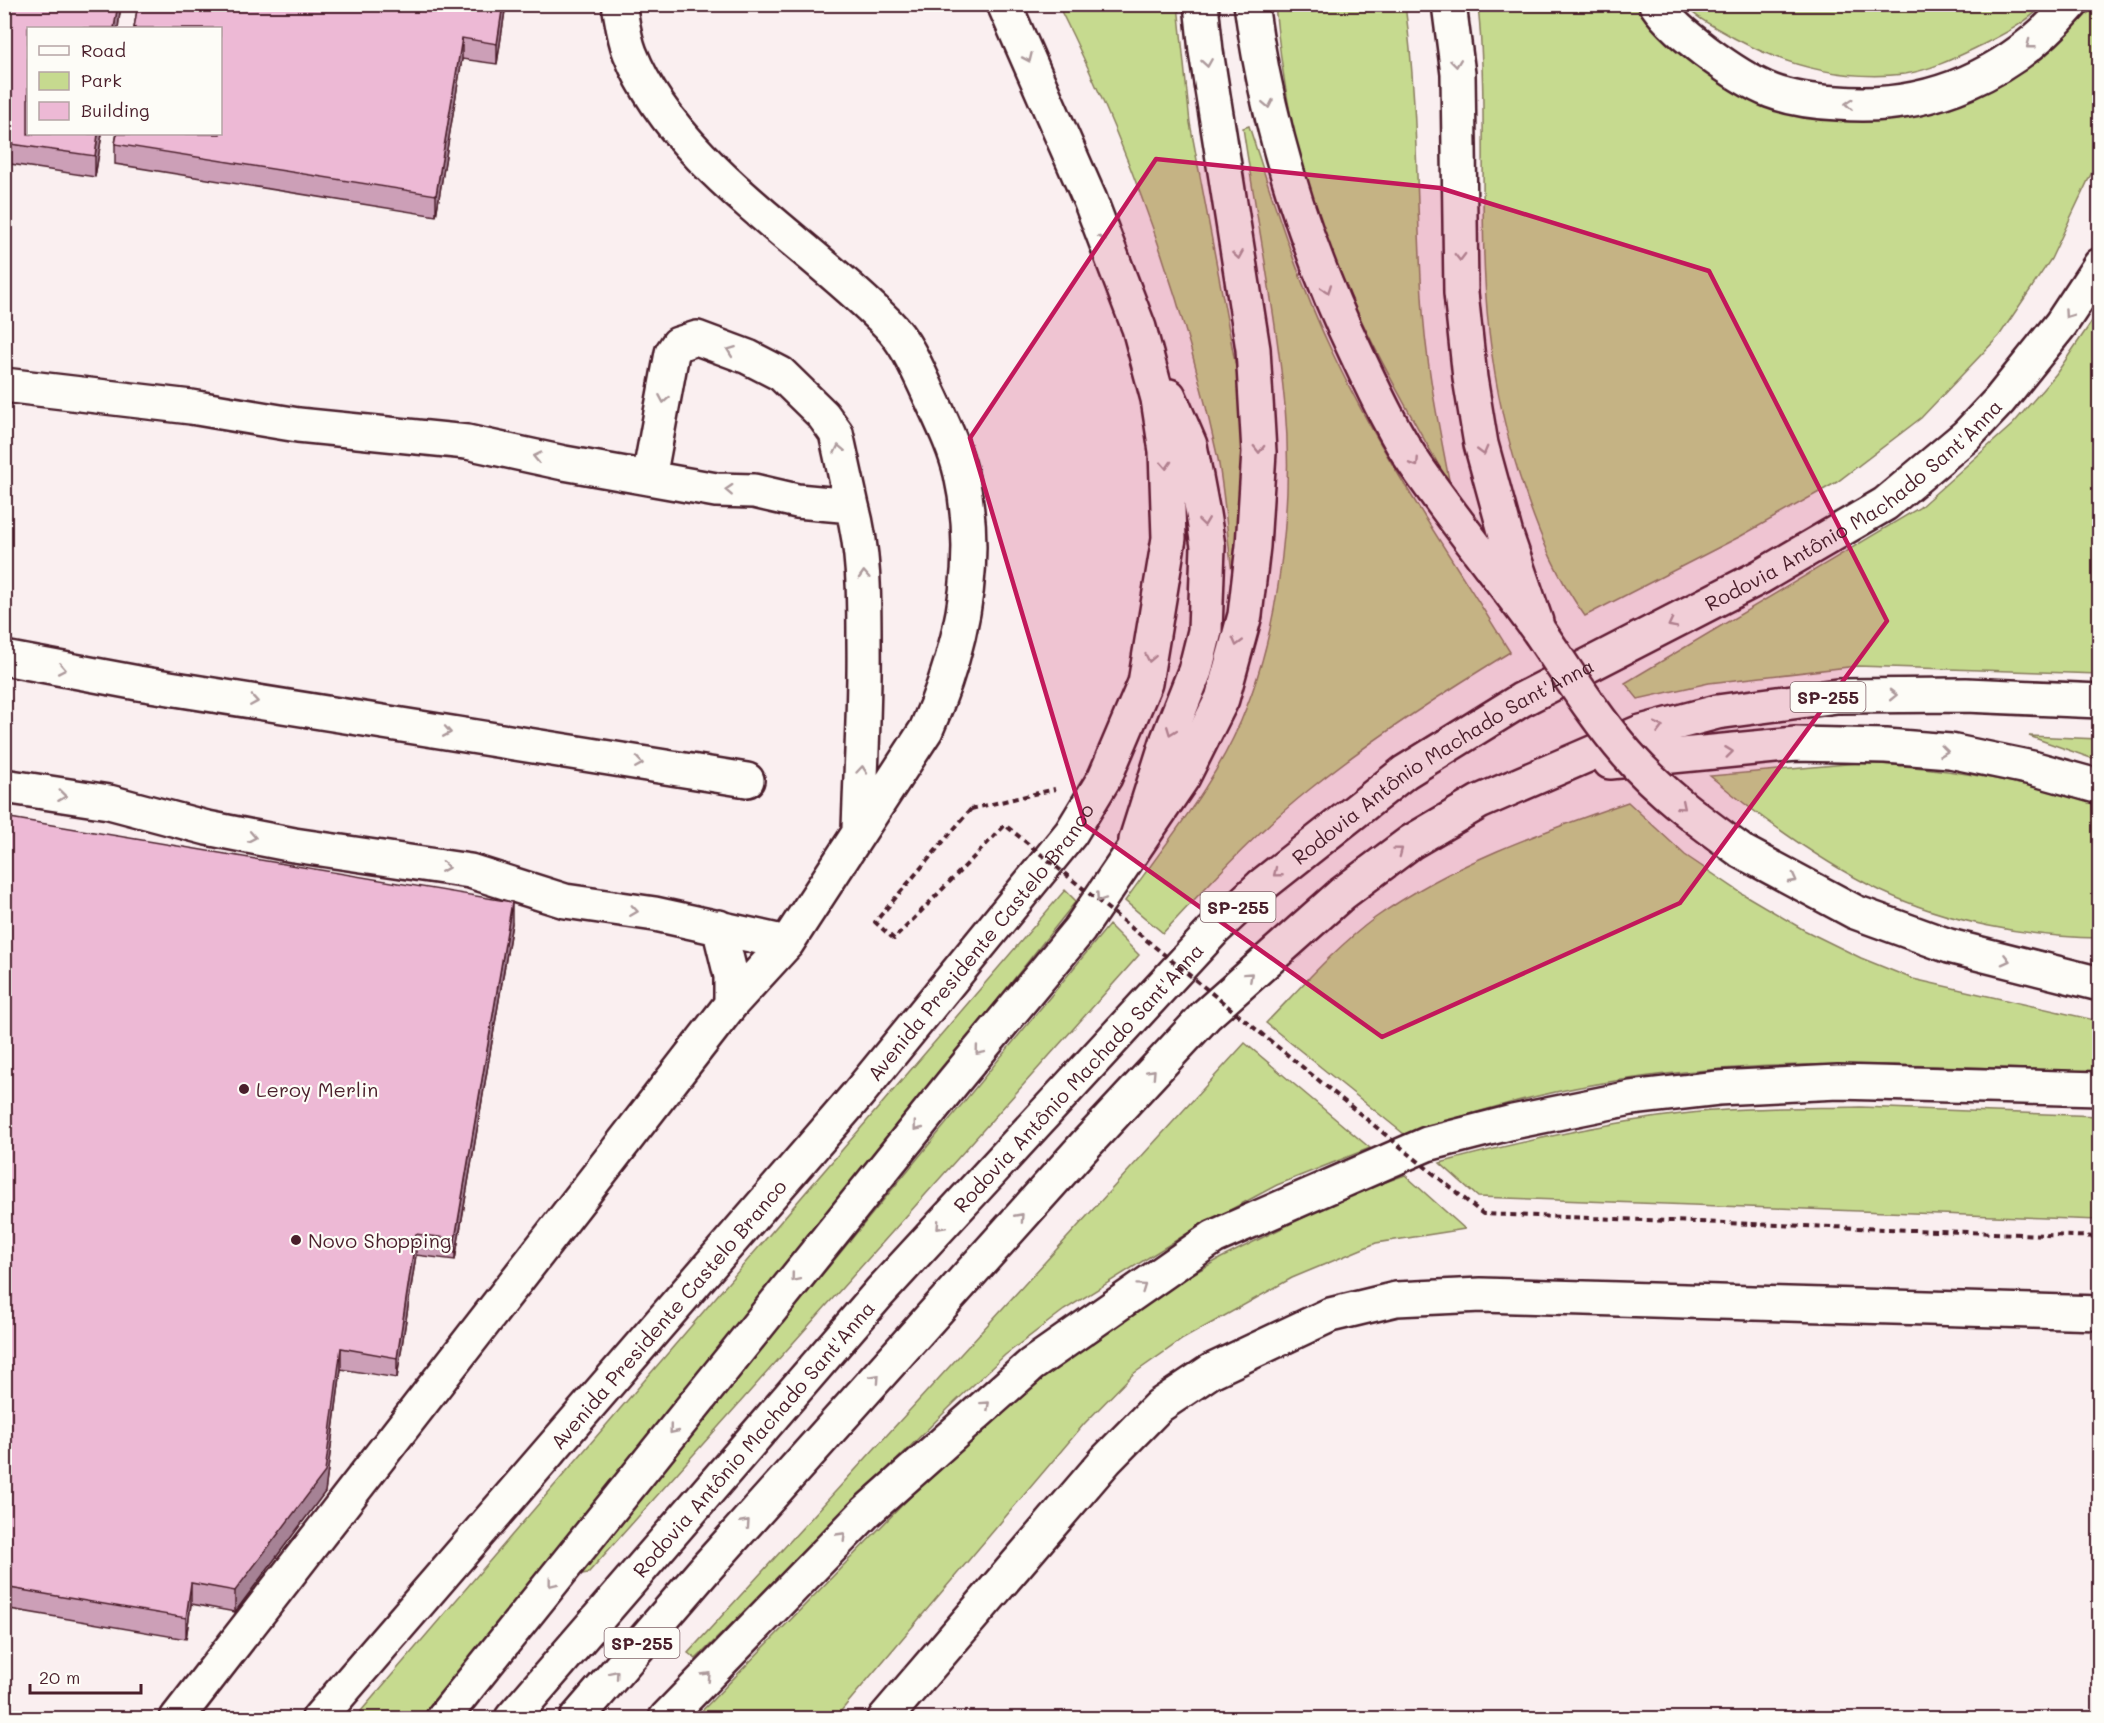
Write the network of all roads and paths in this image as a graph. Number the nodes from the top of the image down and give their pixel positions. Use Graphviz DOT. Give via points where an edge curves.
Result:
graph roads {
  1 [pos="619,4"];
  2 [pos="1004,4"];
  3 [pos="1201,4"];
  4 [pos="1251,4"];
  5 [pos="1449,4"];
  6 [pos="1656,4"];
  7 [pos="2071,4"];
  8 [pos="2100,265"];
  9 [pos="1139,328"];
  10 [pos="4,385"];
  11 [pos="649,478"];
  12 [pos="852,506"];
  13 [pos="1539,631"];
  14 [pos="4,658"];
  15 [pos="2100,701"];
  16 [pos="1566,765"];
  17 [pos="1105,777"];
  18 [pos="747,780"];
  19 [pos="4,786"];
  20 [pos="2100,788"];
  21 [pos="859,829"];
  22 [pos="1133,850"];
  23 [pos="719,927"];
  24 [pos="787,943"];
  25 [pos="2095,981"];
  26 [pos="731,1004"];
  27 [pos="2100,1089"];
  28 [pos="2100,1237"];
  29 [pos="2100,1313"];
  30 [pos="177,1719"];
  31 [pos="319,1719"];
  32 [pos="443,1719"];
  33 [pos="512,1719"];
  34 [pos="577,1719"];
  35 [pos="666,1719"];
  36 [pos="885,1719"];
  1 -- 21 [label="main road" via="630,53 658,106 692,150 890,326 920,374 961,474 971,561 957,646 926,730"];
  2 -- 9 [label="main road, Avenida Presidente Castelo Branco, one-way" via="1090,200"];
  3 -- 22 [label="main road, one-way" via="1253,349 1259,452 1254,546 1245,615 1222,699 1183,777"];
  4 -- 13 [label="main road, one-way" via="1273,129 1332,302 1382,408 1417,466"];
  5 -- 13 [label="main road, one-way" via="1458,74 1461,292 1470,378 1481,444 1506,535"];
  7 -- 6 [label="main road, one-way" via="2049,30 1986,74 1954,89 1897,103 1858,105 1795,97 1745,78 1688,38"];
  8 -- 33 [label="main road, Rodovia Antônio Machado Sant'Anna / SP-255, one-way" via="2061,324 1992,408 1966,436 1885,504 1760,577 1521,700 1406,772 1261,886 1213,931 880,1292"];
  9 -- 17 [label="main road, Avenida Presidente Castelo Branco, one-way" via="1158,399 1166,452 1169,538 1145,683"];
  9 -- 22 [label="main road, one-way" via="1190,445 1206,536 1208,584 1205,632 1195,671 1168,739"];
  11 -- 10 [label="main road, one-way" via="467,442 298,425 191,407"];
  12 -- 11 [label="main road, one-way"];
  12 -- 11 [label="main road, one-way" via="836,433 823,415 781,374 696,338 678,344 672,352"];
  21 -- 12 [label="main road, one-way" via="865,732 864,573 861,538"];
  13 -- 25 [label="main road, one-way, bridge" via="1627,753 1657,785 1742,851 1855,912 1949,946"];
  14 -- 18 [label="main road, one-way"];
  16 -- 15 [label="main road, SP-255, one-way" via="1641,732 1717,712 1782,702 1898,694"];
  16 -- 20 [label="main road, one-way" via="1796,744 1887,746 1950,751 2032,768"];
  34 -- 16 [label="main road, SP-255, one-way" via="707,1567 1206,1015 1343,893 1411,842 1479,802"];
  17 -- 28 [label="path, bridge" via="970,809 875,922 894,939 1005,825 1483,1214"];
  17 -- 31 [label="main road, Avenida Presidente Castelo Branco" via="1071,833 858,1094"];
  19 -- 23 [label="main road, one-way" via="110,802 207,828 294,845 470,871 565,901"];
  21 -- 24 [label="main road"];
  22 -- 32 [label="main road, one-way" via="1079,930"];
  23 -- 24 [label="main road"];
  23 -- 26 [label="main road" via="731,976"];
  24 -- 26 [label="main road"];
  26 -- 30 [label="main road"];
  35 -- 27 [label="main road, one-way" via="866,1512 1031,1365 1214,1237 1427,1144 1630,1098 1718,1088 1838,1082"];
  29 -- 36 [label="main road" via="1481,1295 1396,1299 1330,1315 1211,1371 1160,1406 1106,1460"];
}
